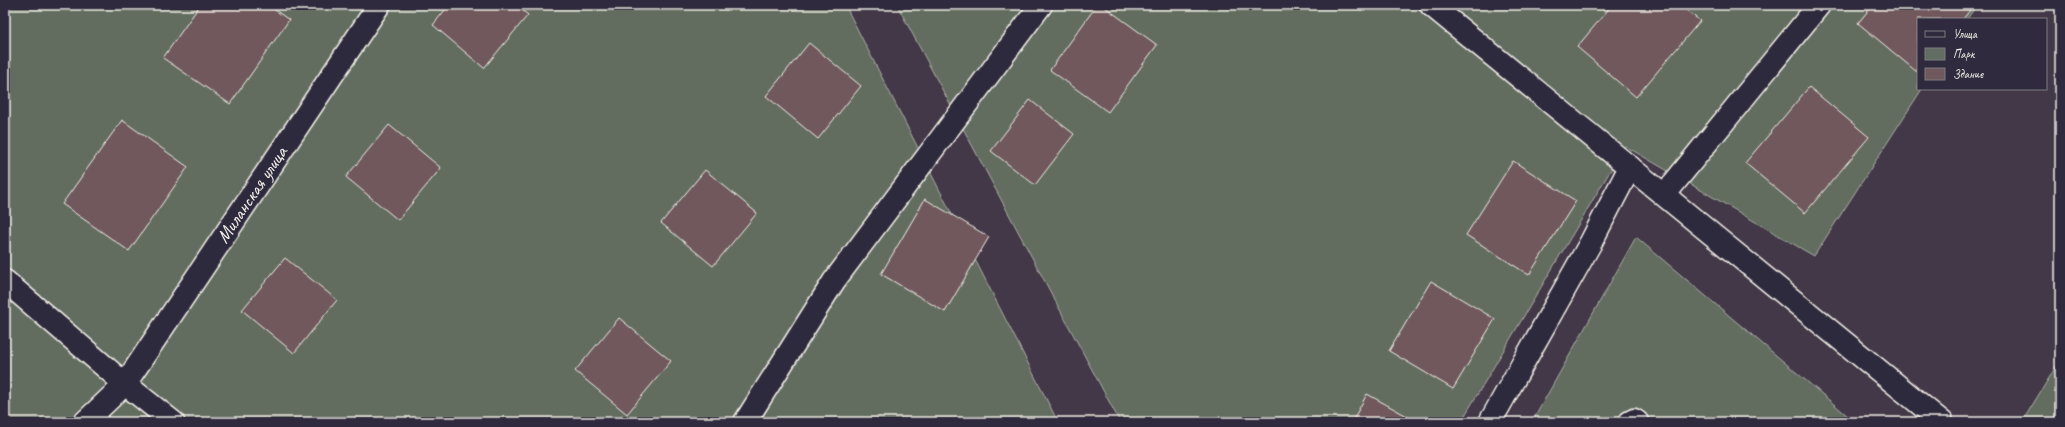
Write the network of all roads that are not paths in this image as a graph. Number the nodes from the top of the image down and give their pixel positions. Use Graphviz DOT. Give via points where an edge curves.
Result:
graph roads {
  1 [pos="379,5"];
  2 [pos="1041,5"];
  3 [pos="1431,5"];
  4 [pos="1818,5"];
  5 [pos="1630,167"];
  6 [pos="1664,194"];
  7 [pos="5,281"];
  8 [pos="125,384"];
  9 [pos="85,422"];
  10 [pos="173,422"];
  11 [pos="745,422"];
  12 [pos="1490,422"];
  13 [pos="1630,422"];
  14 [pos="1637,422"];
  15 [pos="1942,422"];
  1 -- 8 [label="street, Миланская улица"];
  2 -- 11 [label="street" via="834,281"];
  3 -- 5 [label="street"];
  4 -- 6 [label="street"];
  5 -- 6 [label="street"];
  5 -- 12 [label="street"];
  6 -- 15 [label="street"];
  7 -- 8 [label="street"];
  8 -- 9 [label="street, Миланская улица"];
  8 -- 10 [label="street"];
  13 -- 14 [label="street"];
}
